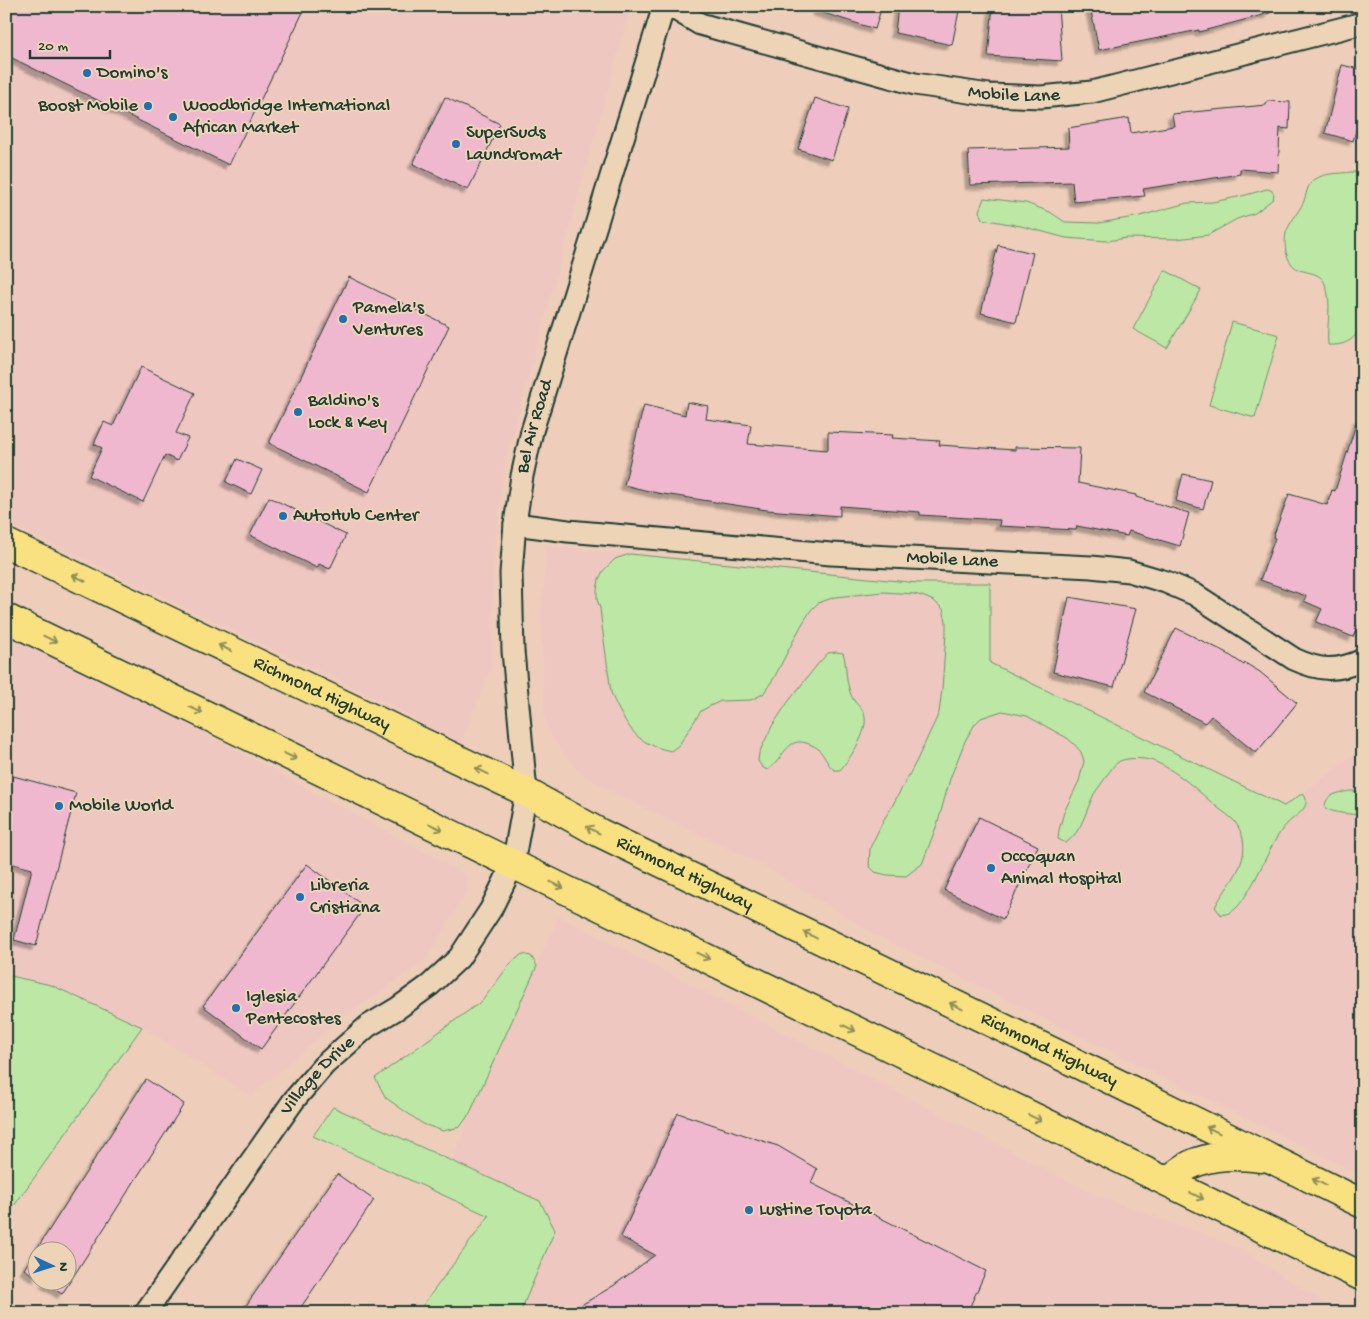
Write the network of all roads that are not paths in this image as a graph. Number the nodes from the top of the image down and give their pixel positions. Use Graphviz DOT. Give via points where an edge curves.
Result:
graph roads {
  1 [pos="664,6"];
  2 [pos="670,6"];
  3 [pos="1363,23"];
  4 [pos="515,524"];
  5 [pos="6,543"];
  6 [pos="6,618"];
  7 [pos="1363,660"];
  8 [pos="526,792"];
  9 [pos="513,864"];
  10 [pos="1272,1160"];
  11 [pos="1167,1181"];
  12 [pos="1363,1204"];
  13 [pos="1363,1277"];
  14 [pos="145,1313"];
  1 -- 4 [label="street, Bel Air Road" via="532,431"];
  2 -- 3 [label="street, Mobile Lane" via="700,24 915,84 989,95 1041,97 1092,92"];
  4 -- 7 [label="street, Mobile Lane" via="831,554 1130,571 1194,594 1310,666 1331,669 1348,667"];
  4 -- 8 [label="street, Bel Air Road" via="511,586 513,651"];
  8 -- 5 [label="main road, Richmond Highway, one-way"];
  6 -- 9 [label="main road, one-way"];
  8 -- 9 [label="street, Bel Air Road"];
  10 -- 8 [label="main road, Richmond Highway, one-way" via="600,833"];
  9 -- 11 [label="main road, one-way"];
  9 -- 14 [label="street, Village Drive" via="492,909 458,958 430,985 368,1026 324,1065 294,1100"];
  10 -- 11 [label="main road" via="1215,1157 1190,1165"];
  12 -- 10 [label="main road, Richmond Highway, one-way"];
  11 -- 13 [label="main road, one-way"];
}
